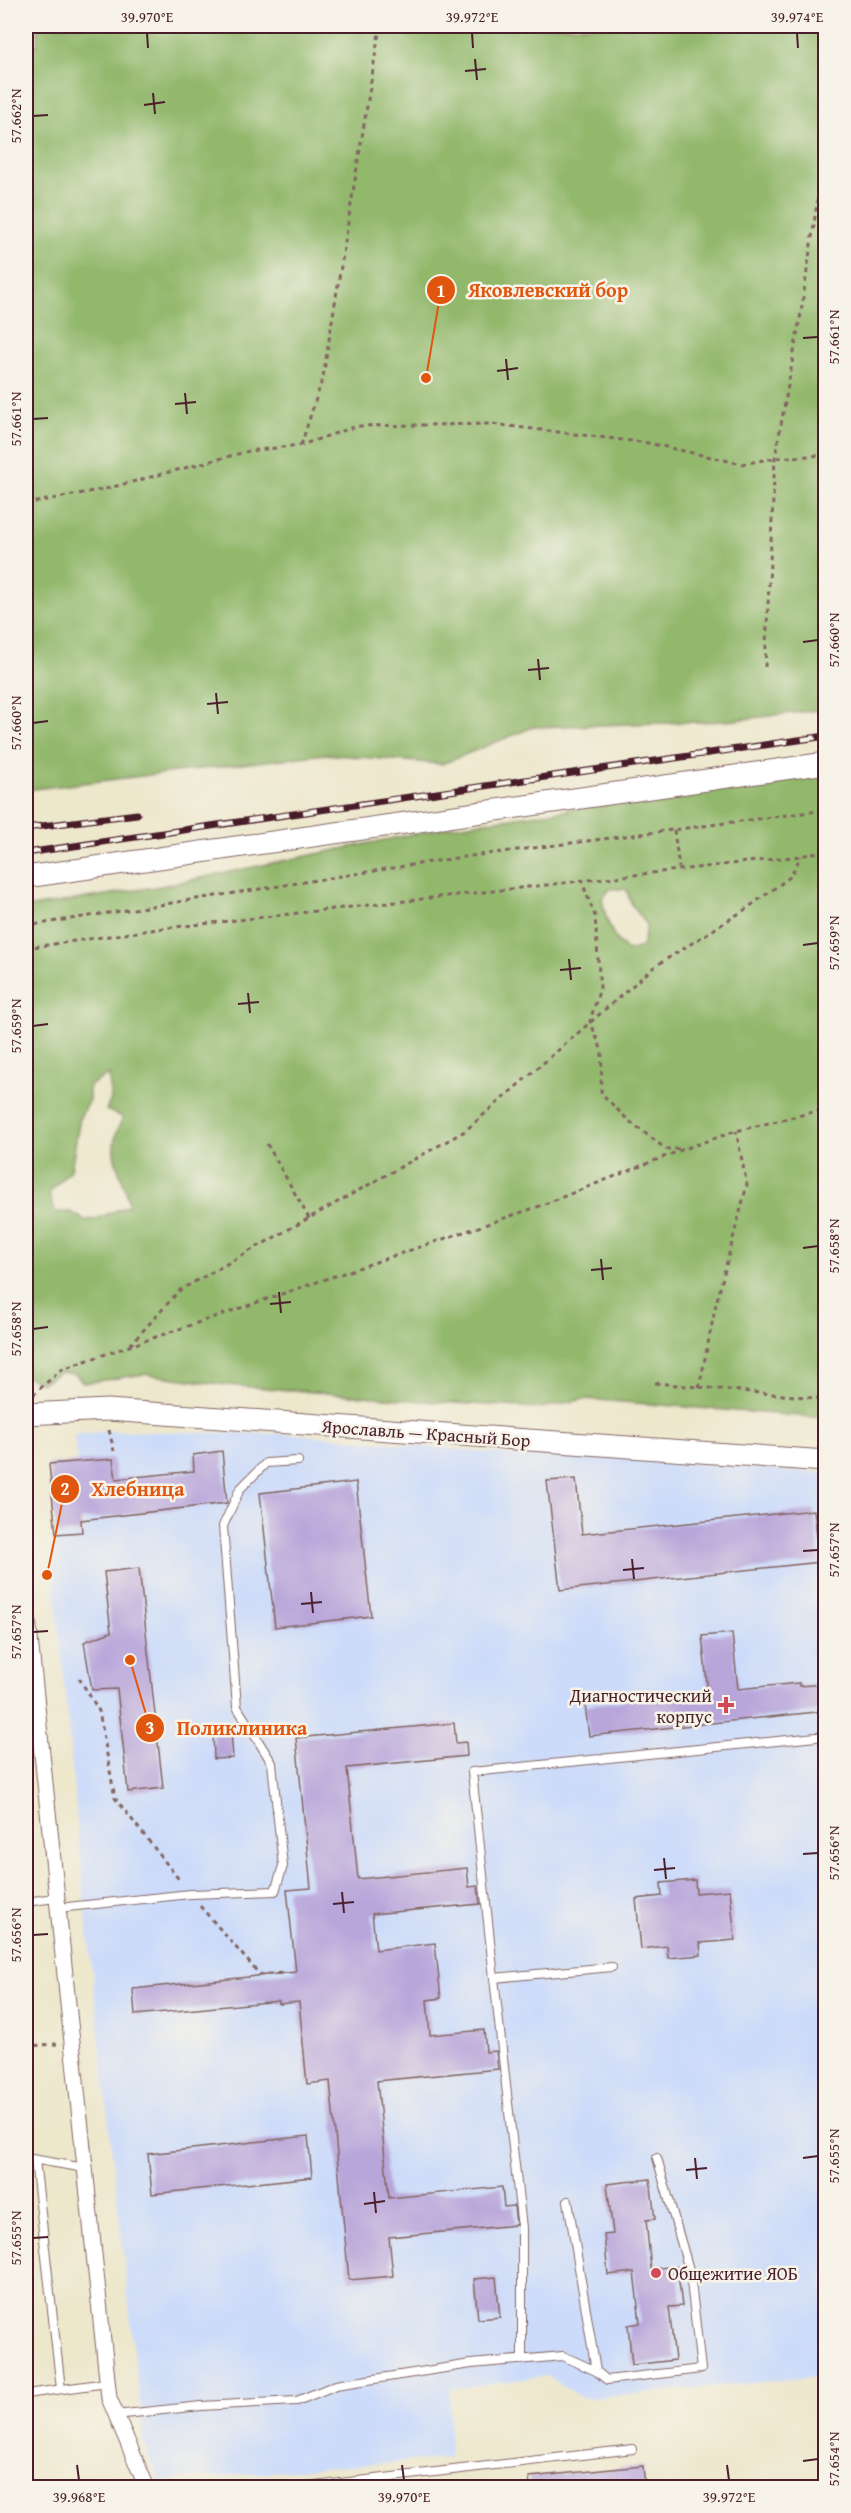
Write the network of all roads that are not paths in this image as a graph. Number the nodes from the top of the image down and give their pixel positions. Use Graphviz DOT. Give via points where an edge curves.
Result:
graph roads {
  1 [pos="825,763"];
  2 [pos="26,877"];
  3 [pos="26,1414"];
  4 [pos="298,1461"];
  5 [pos="825,1461"];
  6 [pos="26,1600"];
  7 [pos="825,1736"];
  8 [pos="26,1902"];
  9 [pos="56,1903"];
  10 [pos="612,1967"];
  11 [pos="494,1978"];
  12 [pos="26,2158"];
  13 [pos="657,2158"];
  14 [pos="35,2160"];
  15 [pos="85,2168"];
  16 [pos="568,2201"];
  17 [pos="522,2360"];
  18 [pos="596,2371"];
  19 [pos="108,2383"];
  20 [pos="61,2389"];
  21 [pos="26,2394"];
  22 [pos="115,2415"];
  23 [pos="633,2450"];
  24 [pos="147,2487"];
  25 [pos="298,2487"];
  1 -- 2 [label="street"];
  3 -- 5 [label="street, Ярославль — Красный Бор" via="108,1410"];
  4 -- 9 [label="lane" via="266,1463 240,1489 223,1526 237,1707 272,1763 283,1866 275,1891"];
  6 -- 9 [label="street"];
  7 -- 11 [label="lane" via="472,1772"];
  8 -- 9 [label="lane"];
  9 -- 15 [label="street"];
  10 -- 11 [label="lane"];
  11 -- 17 [label="lane" via="522,2228"];
  12 -- 14 [label="lane"];
  13 -- 18 [label="lane" via="690,2272 701,2369 607,2380"];
  14 -- 15 [label="lane"];
  14 -- 20 [label="lane"];
  15 -- 19 [label="street"];
  16 -- 18 [label="lane"];
  17 -- 18 [label="lane" via="563,2356"];
  17 -- 22 [label="lane" via="336,2385 297,2401"];
  19 -- 20 [label="lane"];
  19 -- 22 [label="street"];
  20 -- 21 [label="lane"];
  22 -- 24 [label="street"];
  23 -- 25 [label="lane"];
}
